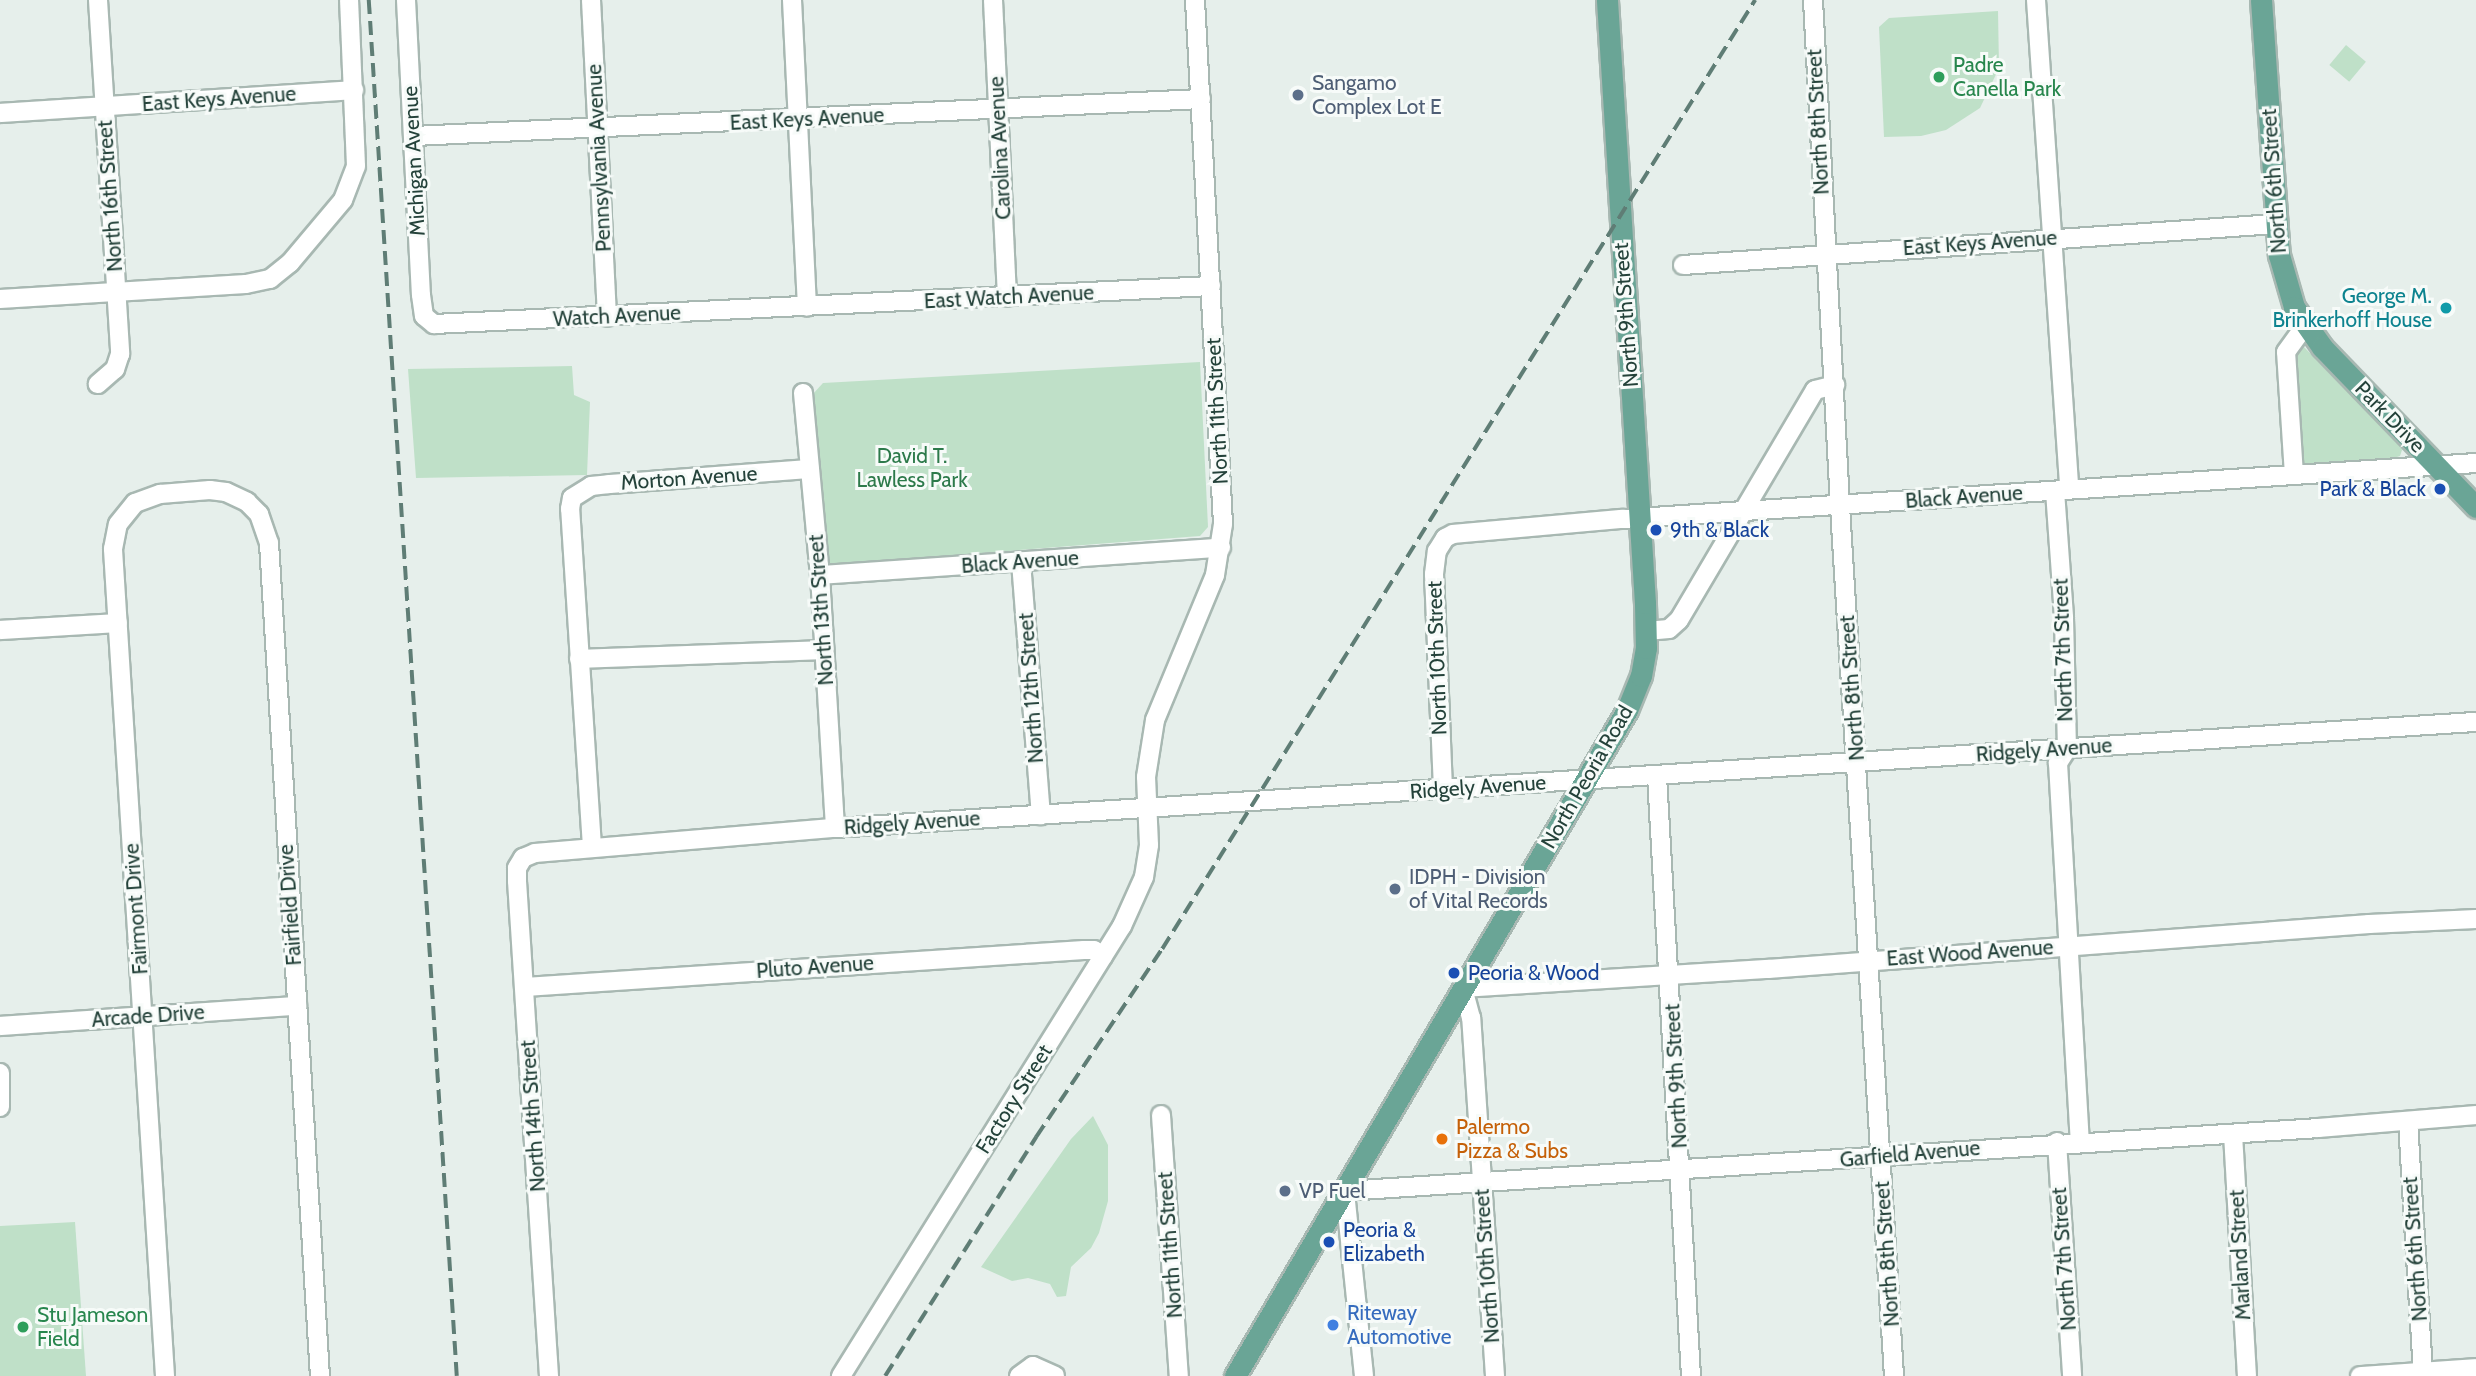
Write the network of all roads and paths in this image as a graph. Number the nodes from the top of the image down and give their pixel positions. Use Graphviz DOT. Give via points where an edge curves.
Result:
graph roads {
  1 [pos="98,0"];
  2 [pos="349,0"];
  3 [pos="406,0"];
  4 [pos="591,0"];
  5 [pos="792,0"];
  6 [pos="993,0"];
  7 [pos="1195,0"];
  8 [pos="1607,0"];
  9 [pos="1813,0"];
  10 [pos="2036,0"];
  11 [pos="2261,0"];
  12 [pos="354,90"];
  13 [pos="1201,99"];
  14 [pos="104,106"];
  15 [pos="998,110"];
  16 [pos="0,113"];
  17 [pos="797,119"];
  18 [pos="598,128"];
  19 [pos="414,136"];
  20 [pos="2277,223"];
  21 [pos="2053,237"];
  22 [pos="1826,253"];
  23 [pos="1683,265"];
  24 [pos="1211,286"];
  25 [pos="115,291"];
  26 [pos="1007,297"];
  27 [pos="0,299"];
  28 [pos="807,307"];
  29 [pos="607,317"];
  30 [pos="428,321"];
  31 [pos="2305,326"];
  32 [pos="98,384"];
  33 [pos="1835,385"];
  34 [pos="803,393"];
  35 [pos="2476,463"];
  36 [pos="2436,465"];
  37 [pos="809,469"];
  38 [pos="2294,475"];
  39 [pos="2062,490"];
  40 [pos="188,492"];
  41 [pos="1842,505"];
  42 [pos="2476,507"];
  43 [pos="1742,512"];
  44 [pos="1639,518"];
  45 [pos="1453,534"];
  46 [pos="1221,548"];
  47 [pos="1021,562"];
  48 [pos="820,575"];
  49 [pos="118,623"];
  50 [pos="0,630"];
  51 [pos="1646,631"];
  52 [pos="824,650"];
  53 [pos="579,659"];
  54 [pos="2476,722"];
  55 [pos="2067,749"];
  56 [pos="1857,761"];
  57 [pos="1657,776"];
  58 [pos="1585,780"];
  59 [pos="1443,789"];
  60 [pos="1147,808"];
  61 [pos="1041,815"];
  62 [pos="835,828"];
  63 [pos="592,847"];
  64 [pos="523,858"];
  65 [pos="2476,919"];
  66 [pos="2069,946"];
  67 [pos="1103,956"];
  68 [pos="1869,961"];
  69 [pos="1671,976"];
  70 [pos="524,987"];
  71 [pos="1463,988"];
  72 [pos="297,1006"];
  73 [pos="143,1017"];
  74 [pos="0,1026"];
  75 [pos="0,1073"];
  76 [pos="0,1107"];
  77 [pos="1161,1115"];
  78 [pos="2476,1115"];
  79 [pos="2407,1121"];
  80 [pos="2233,1134"];
  81 [pos="2080,1141"];
  82 [pos="2057,1142"];
  83 [pos="1881,1157"];
  84 [pos="1681,1170"];
  85 [pos="1482,1182"];
  86 [pos="1345,1191"];
  87 [pos="2476,1368"];
  88 [pos="1026,1371"];
  89 [pos="2423,1374"];
  90 [pos="165,1376"];
  91 [pos="320,1376"];
  92 [pos="549,1376"];
  93 [pos="841,1376"];
  94 [pos="1055,1376"];
  95 [pos="1179,1376"];
  96 [pos="1235,1376"];
  97 [pos="1364,1376"];
  98 [pos="1495,1376"];
  99 [pos="1691,1376"];
  100 [pos="1894,1376"];
  101 [pos="2072,1376"];
  102 [pos="2248,1376"];
  103 [pos="2360,1376"];
  1 -- 14 [label="street, North 16th Street"];
  2 -- 12 [label="street"];
  3 -- 19 [label="street, Michigan Avenue"];
  4 -- 18 [label="street, Pennsylvania Avenue"];
  5 -- 17 [label="street"];
  6 -- 15 [label="street, Carolina Avenue"];
  7 -- 13 [label="street, North 11th Street"];
  8 -- 44 [label="main road, North 9th Street"];
  9 -- 22 [label="street, North 8th Street"];
  10 -- 21 [label="street, North 7th Street"];
  11 -- 20 [label="main road, North 6th Street"];
  12 -- 14 [label="street, East Keys Avenue"];
  12 -- 25 [label="street" via="356,166 343,200 290,263 266,280"];
  13 -- 15 [label="street, East Keys Avenue"];
  13 -- 24 [label="street, North 11th Street"];
  14 -- 16 [label="street, East Keys Avenue"];
  14 -- 25 [label="street, North 16th Street"];
  15 -- 17 [label="street, East Keys Avenue"];
  15 -- 26 [label="street, Carolina Avenue"];
  17 -- 18 [label="street, East Keys Avenue"];
  17 -- 28 [label="street"];
  18 -- 19 [label="street, East Keys Avenue"];
  18 -- 29 [label="street, Pennsylvania Avenue"];
  19 -- 30 [label="street, Michigan Avenue" via="421,295"];
  20 -- 21 [label="street, East Keys Avenue"];
  20 -- 31 [label="main road, North 6th Street" via="2281,271"];
  21 -- 22 [label="street, East Keys Avenue"];
  21 -- 39 [label="street, North 7th Street"];
  22 -- 23 [label="street, East Keys Avenue"];
  22 -- 33 [label="street, North 8th Street"];
  24 -- 26 [label="street, East Watch Avenue"];
  24 -- 46 [label="street, North 11th Street"];
  25 -- 27 [label="street"];
  25 -- 32 [label="street, North 16th Street" via="120,354 115,369"];
  26 -- 28 [label="street, East Watch Avenue"];
  28 -- 29 [label="street, Watch Avenue"];
  29 -- 30 [label="street, Watch Avenue" via="456,325"];
  31 -- 36 [label="main road, Park Drive"];
  31 -- 38 [label="street" via="2286,352"];
  33 -- 41 [label="street, North 8th Street"];
  33 -- 43 [label="street" via="1815,390"];
  34 -- 37 [label="street, North 13th Street"];
  35 -- 36 [label="street, Black Avenue"];
  36 -- 38 [label="street, Black Avenue"];
  36 -- 42 [label="main road, Park Drive"];
  37 -- 48 [label="street, North 13th Street"];
  37 -- 53 [label="street, Morton Avenue" via="591,486 572,498"];
  38 -- 39 [label="street, Black Avenue"];
  39 -- 41 [label="street, Black Avenue"];
  39 -- 55 [label="street, North 7th Street"];
  40 -- 49 [label="street, Fairmont Drive" via="147,497 135,503 118,524 113,549"];
  40 -- 72 [label="street, Fairfield Drive" via="210,490 237,496 259,514 267,532"];
  41 -- 43 [label="street, Black Avenue"];
  41 -- 56 [label="street, North 8th Street"];
  43 -- 44 [label="street, Black Avenue"];
  43 -- 51 [label="street" via="1679,621 1669,629"];
  44 -- 45 [label="street, Black Avenue"];
  44 -- 51 [label="main road, North 9th Street"];
  45 -- 59 [label="street, North 10th Street" via="1437,551 1434,574"];
  46 -- 47 [label="street, Black Avenue"];
  46 -- 60 [label="street, North 11th Street" via="1204,606 1156,720 1147,766"];
  47 -- 48 [label="street, Black Avenue"];
  47 -- 61 [label="street, North 12th Street"];
  48 -- 52 [label="street, North 13th Street"];
  49 -- 50 [label="street"];
  49 -- 73 [label="street, Fairmont Drive"];
  51 -- 58 [label="main road, North Peoria Road" via="1644,667 1636,691"];
  52 -- 53 [label="street"];
  52 -- 62 [label="street, North 13th Street"];
  53 -- 63 [label="street"];
  54 -- 55 [label="street, Ridgely Avenue"];
  55 -- 56 [label="street, Ridgely Avenue"];
  55 -- 66 [label="street, North 7th Street" via="2058,764"];
  56 -- 57 [label="street, Ridgely Avenue"];
  56 -- 68 [label="street, North 8th Street"];
  57 -- 58 [label="street, Ridgely Avenue"];
  57 -- 69 [label="street, North 9th Street"];
  58 -- 59 [label="street, Ridgely Avenue"];
  58 -- 71 [label="main road, North Peoria Road"];
  59 -- 60 [label="street, Ridgely Avenue"];
  60 -- 61 [label="street, Ridgely Avenue"];
  60 -- 67 [label="street, Factory Street" via="1148,858 1141,889"];
  61 -- 62 [label="street, Ridgely Avenue"];
  62 -- 63 [label="street, Ridgely Avenue"];
  63 -- 64 [label="street, Ridgely Avenue"];
  64 -- 70 [label="street, North 14th Street" via="517,881"];
  65 -- 66 [label="street, East Wood Avenue"];
  66 -- 68 [label="street, East Wood Avenue"];
  66 -- 81 [label="street, North 7th Street"];
  67 -- 70 [label="street, Pluto Avenue" via="1084,950"];
  67 -- 93 [label="street, Factory Street"];
  68 -- 69 [label="street, East Wood Avenue"];
  68 -- 83 [label="street, North 8th Street"];
  69 -- 71 [label="street, East Wood Avenue"];
  69 -- 84 [label="street, North 9th Street"];
  70 -- 92 [label="street, North 14th Street"];
  71 -- 85 [label="street, North 10th Street" via="1471,1018"];
  71 -- 86 [label="main road, North Peoria Road"];
  72 -- 73 [label="street, Arcade Drive"];
  72 -- 91 [label="street, Fairfield Drive"];
  73 -- 74 [label="street, Arcade Drive"];
  73 -- 90 [label="street, Fairmont Drive"];
  75 -- 76 [label="street"];
  77 -- 95 [label="street, North 11th Street"];
  78 -- 79 [label="street, Garfield Avenue"];
  79 -- 80 [label="street, Garfield Avenue"];
  79 -- 89 [label="street, North 6th Street"];
  80 -- 81 [label="street, Garfield Avenue"];
  80 -- 102 [label="street, Marland Street"];
  81 -- 82 [label="street, Garfield Avenue"];
  82 -- 83 [label="street, Garfield Avenue"];
  82 -- 101 [label="street, North 7th Street"];
  83 -- 84 [label="street, Garfield Avenue"];
  83 -- 100 [label="street, North 8th Street"];
  84 -- 85 [label="street, Garfield Avenue"];
  84 -- 99 [label="street, North 9th Street"];
  85 -- 86 [label="street, Garfield Avenue"];
  85 -- 98 [label="street, North 10th Street"];
  86 -- 96 [label="main road, North Peoria Road"];
  86 -- 97 [label="street"];
  87 -- 89 [label="street"];
  88 -- 94 [label="street"];
  89 -- 103 [label="street"];
}
